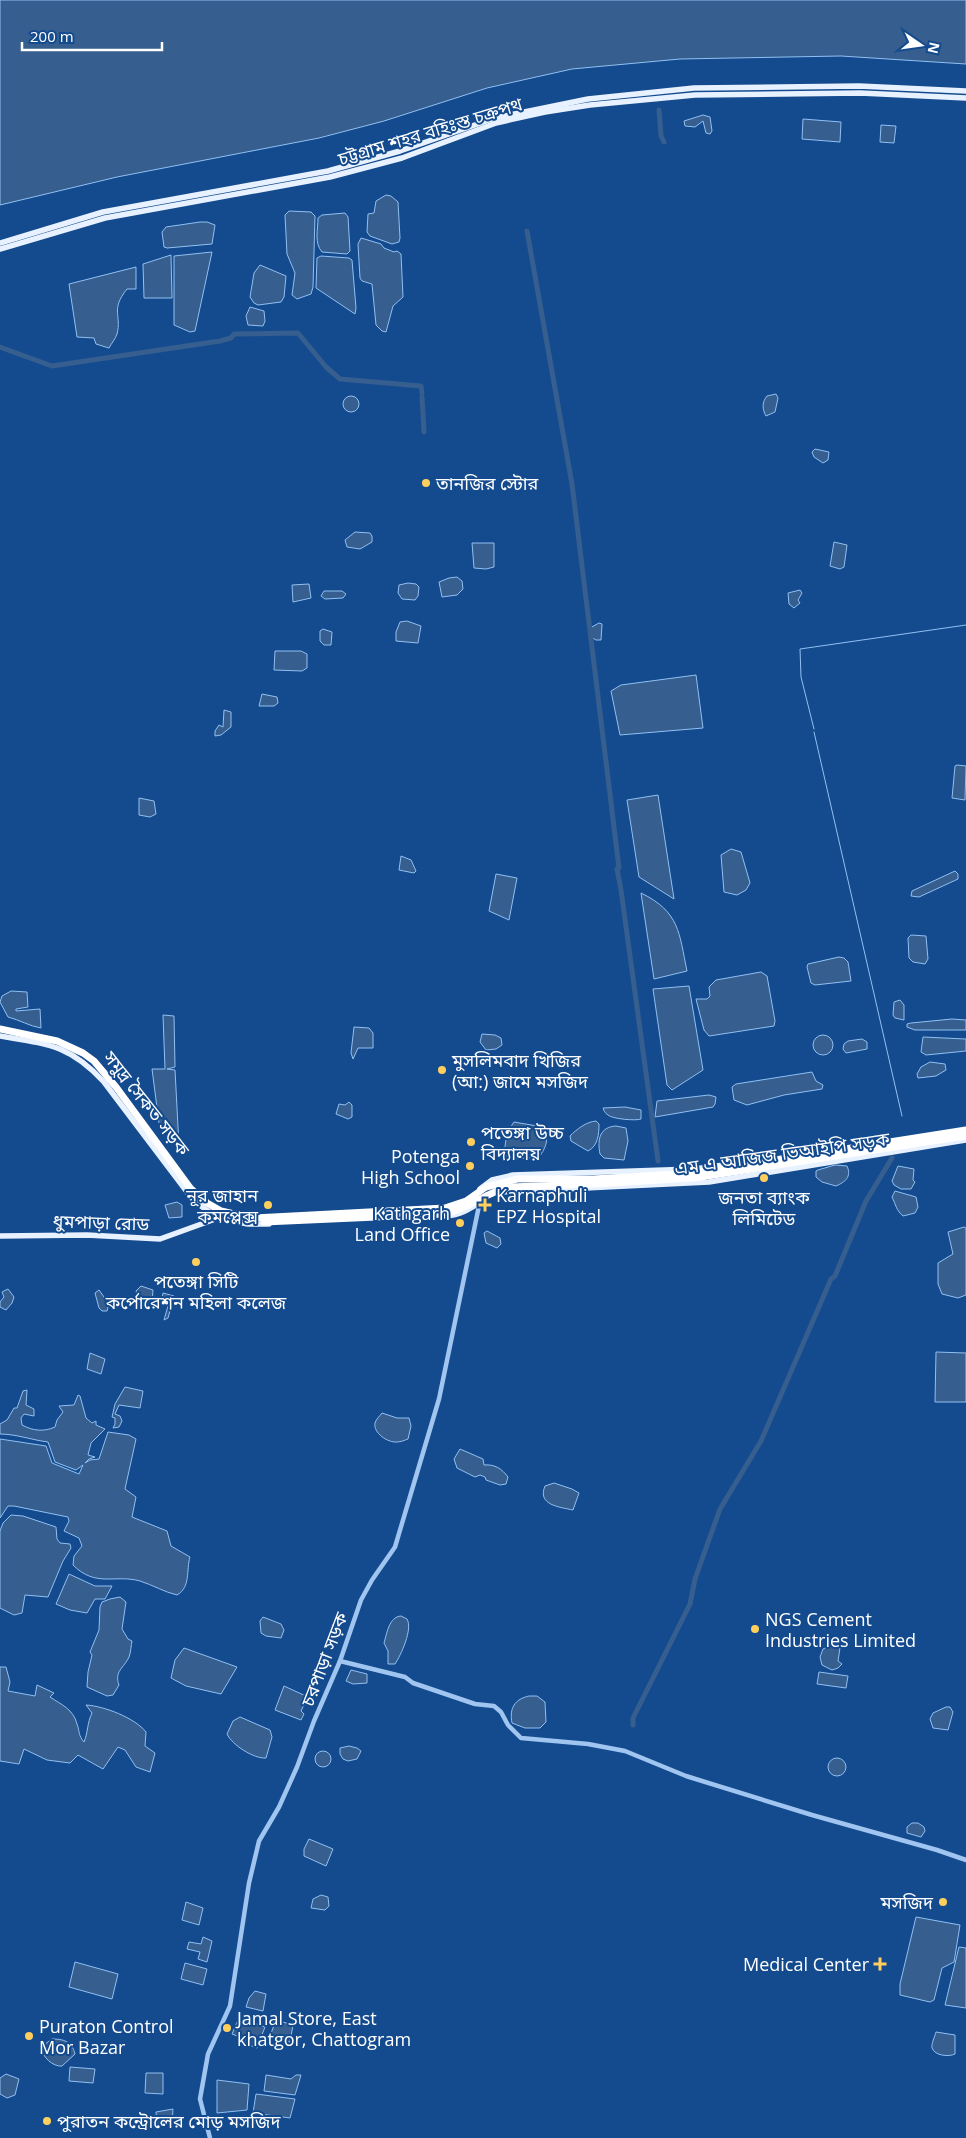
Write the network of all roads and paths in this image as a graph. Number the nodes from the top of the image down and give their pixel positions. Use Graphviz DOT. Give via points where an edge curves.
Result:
graph roads {
  1 [pos="785,90"];
  2 [pos="966,91"];
  3 [pos="966,98"];
  4 [pos="0,243"];
  5 [pos="0,249"];
  6 [pos="0,1028"];
  7 [pos="0,1034"];
  8 [pos="966,1129"];
  9 [pos="966,1138"];
  10 [pos="184,1175"];
  11 [pos="175,1178"];
  12 [pos="478,1190"];
  13 [pos="480,1202"];
  14 [pos="221,1213"];
  15 [pos="0,1236"];
  16 [pos="340,1661"];
  17 [pos="966,1860"];
  18 [pos="210,2138"];
  1 -- 2 [label="main road, চট্টগ্রাম শহর বহিঃস্ত চক্রপথ" via="859,86"];
  1 -- 3 [label="main road, চট্টগ্রাম শহর বহিঃস্ত চক্রপথ"];
  1 -- 4 [label="main road, চট্টগ্রাম শহর বহিঃস্ত চক্রপথ" via="694,88 544,106 495,118 400,151 328,171 103,212"];
  1 -- 5 [label="main road, চট্টগ্রাম শহর বহিঃস্ত চক্রপথ" via="590,105 545,112 496,123 400,158 330,177 105,218"];
  6 -- 10 [label="main road, সমুদ্র সৈকত সড়ক" via="56,1038 94,1058 115,1080"];
  6 -- 14 [label="highway, bridge" via="57,1041 83,1052 94,1061 191,1189"];
  7 -- 9 [label="highway, bridge" via="56,1044 92,1065 192,1196 224,1217 249,1221 444,1214 460,1210 497,1189 510,1186 694,1178"];
  7 -- 11 [label="main road, সমুদ্র সৈকত সড়ক" via="62,1049 89,1065"];
  8 -- 12 [label="main road, এম এ আজিজ ভিআইপি সড়ক" via="694,1169 513,1175 492,1180"];
  8 -- 14 [label="highway, bridge" via="693,1173 594,1179 517,1179 486,1187 466,1201 445,1208 252,1218"];
  9 -- 13 [label="main road, এম এ আজিজ ভিআইপি সড়ক" via="709,1182 512,1190"];
  10 -- 14 [label="main road, এম এ আজিজ ভিআইপি সড়ক"];
  11 -- 14 [label="main road, এম এ আজিজ ভিআইপি সড়ক" via="194,1201"];
  12 -- 13 [label="street, চরপাড়া সড়ক"];
  12 -- 14 [label="main road, এম এ আজিজ ভিআইপি সড়ক" via="457,1202 441,1206 254,1215"];
  13 -- 14 [label="main road, এম এ আজিজ ভিআইপি সড়ক" via="454,1216 436,1217 248,1224"];
  13 -- 16 [label="street, চরপাড়া সড়ক" via="439,1399 395,1547 361,1600"];
  14 -- 15 [label="main road, ধুমপাড়া রোড" via="160,1239 87,1235"];
  16 -- 17 [label="street" via="405,1677 413,1683 475,1704 494,1706 521,1738 625,1751 686,1776"];
  16 -- 18 [label="street, চরপাড়া সড়ক" via="291,1781 259,1841 249,1883 230,2006 208,2054 200,2098"];
}
